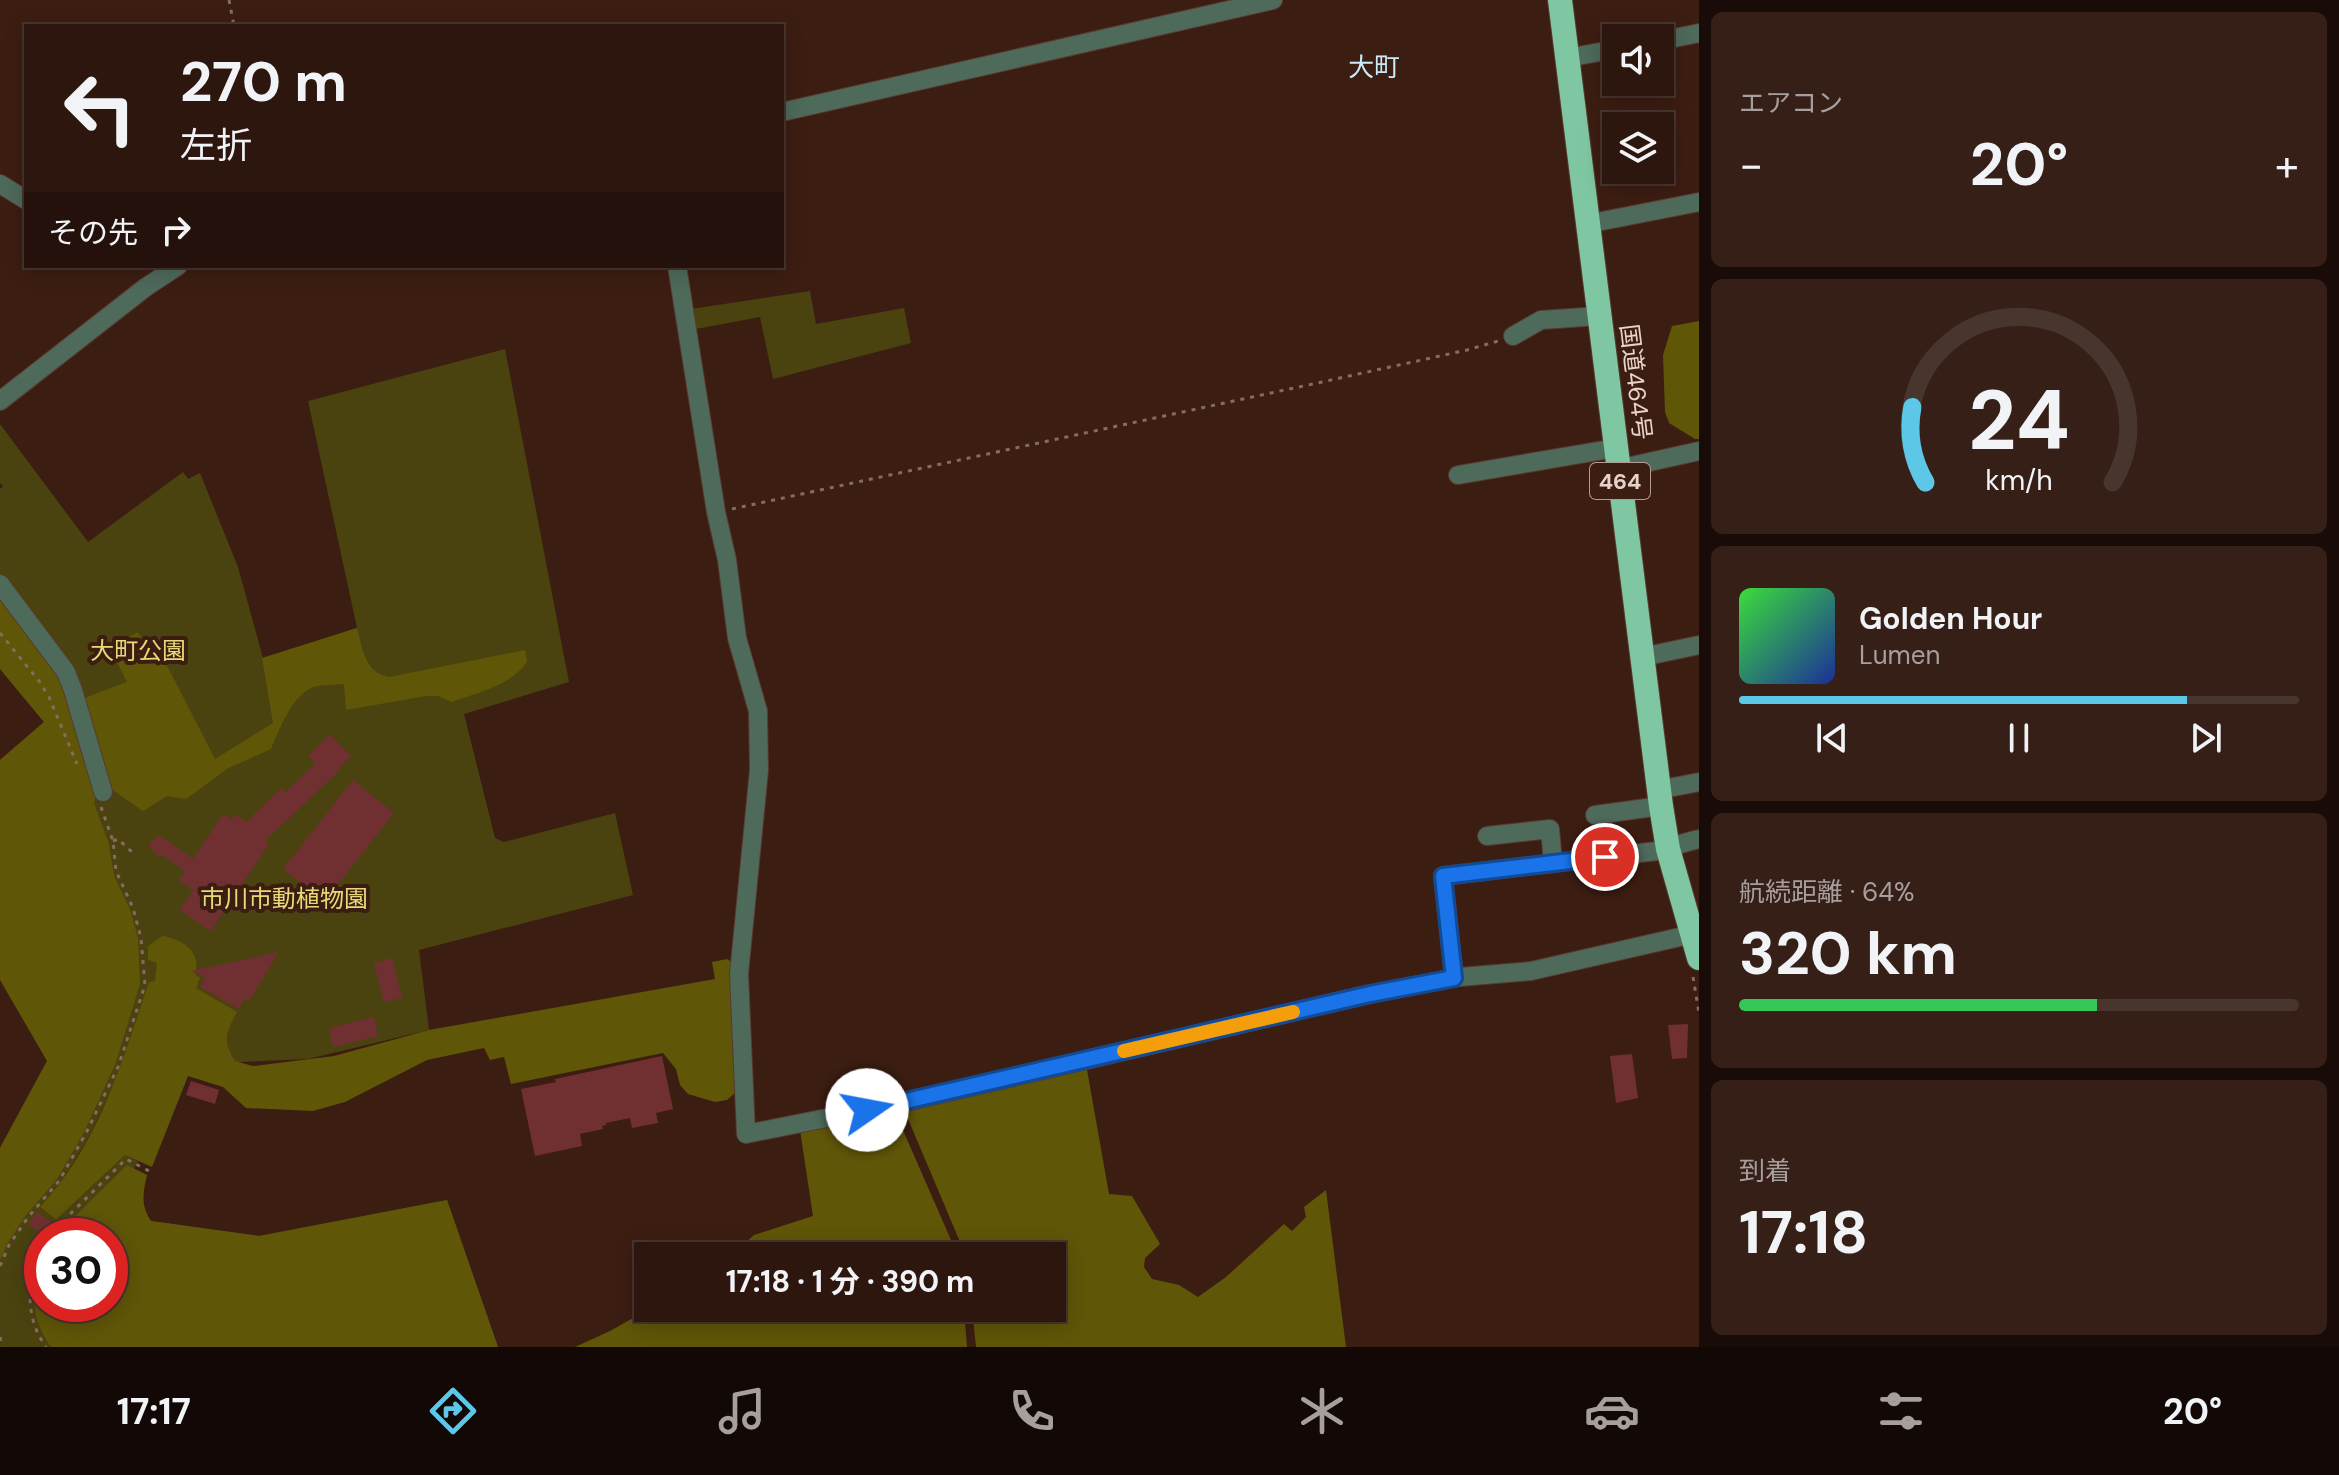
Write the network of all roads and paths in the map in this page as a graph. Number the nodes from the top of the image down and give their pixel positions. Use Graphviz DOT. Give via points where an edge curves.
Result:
graph roads {
  1 [pos="229,0"];
  2 [pos="1273,0"];
  3 [pos="1560,0"];
  4 [pos="234,24"];
  5 [pos="1699,33"];
  6 [pos="1674,38"];
  7 [pos="1602,52"];
  8 [pos="1567,58"];
  9 [pos="784,112"];
  10 [pos="0,184"];
  11 [pos="24,199"];
  12 [pos="1699,202"];
  13 [pos="1587,224"];
  14 [pos="175,268"];
  15 [pos="677,268"];
  16 [pos="1599,316"];
  17 [pos="1513,336"];
  18 [pos="0,401"];
  19 [pos="1699,451"];
  20 [pos="1617,458"];
  21 [pos="1458,475"];
  22 [pos="716,512"];
  23 [pos="0,584"];
  24 [pos="0,633"];
  25 [pos="1699,645"];
  26 [pos="1642,657"];
  27 [pos="78,768"];
  28 [pos="1699,782"];
  29 [pos="101,796"];
  30 [pos="1659,798"];
  31 [pos="1595,815"];
  32 [pos="1487,836"];
  33 [pos="1699,839"];
  34 [pos="113,841"];
  35 [pos="1668,849"];
  36 [pos="135,855"];
  37 [pos="1553,863"];
  38 [pos="1696,946"];
  39 [pos="1454,978"];
  40 [pos="149,1171"];
  41 [pos="66,1218"];
  42 [pos="0,1266"];
  43 [pos="33,1322"];
  44 [pos="0,1337"];
  45 [pos="2,1347"];
  46 [pos="46,1347"];
  1 -- 4 [label="path"];
  2 -- 9 [label="street"];
  3 -- 8 [label="highway, 国道464号 / 464"];
  5 -- 6 [label="street"];
  7 -- 8 [label="street"];
  8 -- 13 [label="highway, 国道464号 / 464"];
  10 -- 11 [label="street"];
  12 -- 13 [label="street"];
  13 -- 16 [label="highway, 国道464号 / 464"];
  14 -- 18 [label="street"];
  15 -- 22 [label="street"];
  16 -- 17 [label="street" via="1541,320"];
  16 -- 20 [label="highway, 国道464号 / 464"];
  17 -- 22 [label="path"];
  19 -- 20 [label="street"];
  20 -- 21 [label="street"];
  20 -- 26 [label="highway, 国道464号 / 464"];
  22 -- 39 [label="street" via="737,638 758,711 759,770 739,974 746,1134"];
  23 -- 29 [label="street" via="66,672"];
  24 -- 27 [label="path" via="49,697"];
  25 -- 26 [label="street"];
  26 -- 30 [label="highway, 国道464号 / 464"];
  28 -- 30 [label="street"];
  29 -- 34 [label="path"];
  30 -- 31 [label="street"];
  30 -- 35 [label="highway, 国道464号 / 464"];
  32 -- 37 [label="street" via="1550,829"];
  33 -- 35 [label="street"];
  34 -- 36 [label="path" via="118,839"];
  34 -- 42 [label="path" via="116,871 141,938 145,985 118,1067 86,1133"];
  35 -- 37 [label="street"];
  35 -- 38 [label="highway, 国道464号 / 464"];
  37 -- 39 [label="street" via="1443,876"];
  38 -- 39 [label="street"];
  40 -- 41 [label="path" via="126,1159"];
  43 -- 46 [label="path"];
  44 -- 45 [label="path"];
}
